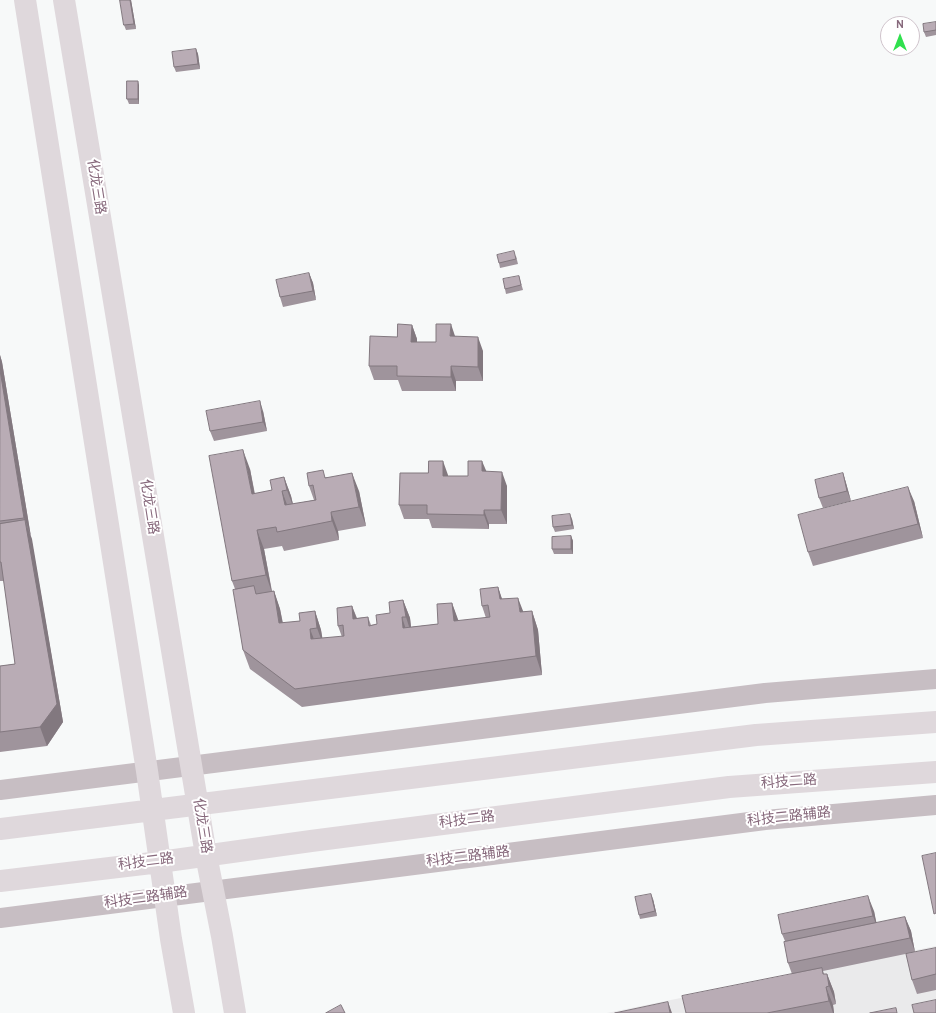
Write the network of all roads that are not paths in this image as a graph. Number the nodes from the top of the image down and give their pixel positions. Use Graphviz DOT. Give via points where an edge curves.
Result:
graph roads {
  1 [pos="25,0"];
  2 [pos="64,0"];
  3 [pos="936,679"];
  4 [pos="936,722"];
  5 [pos="191,766"];
  6 [pos="148,771"];
  7 [pos="936,772"];
  8 [pos="0,790"];
  9 [pos="198,805"];
  10 [pos="936,805"];
  11 [pos="153,810"];
  12 [pos="0,829"];
  13 [pos="206,855"];
  14 [pos="160,862"];
  15 [pos="0,881"];
  16 [pos="213,890"];
  17 [pos="165,896"];
  18 [pos="0,918"];
  19 [pos="184,1013"];
  20 [pos="235,1013"];
  1 -- 6 [label="main road"];
  2 -- 5 [label="main road, 化龙三路"];
  3 -- 5 [label="street" via="766,693"];
  4 -- 9 [label="main road" via="756,735"];
  5 -- 6 [label="street"];
  5 -- 9 [label="main road, 化龙三路"];
  6 -- 8 [label="street"];
  6 -- 11 [label="main road"];
  7 -- 13 [label="main road, 科技二路" via="729,787"];
  9 -- 11 [label="main road"];
  9 -- 13 [label="main road, 化龙三路"];
  10 -- 16 [label="street, 科技二路辅路" via="765,820"];
  11 -- 12 [label="main road"];
  11 -- 14 [label="main road"];
  13 -- 14 [label="main road, 科技二路"];
  13 -- 16 [label="main road, 化龙三路"];
  14 -- 15 [label="main road, 科技二路"];
  14 -- 17 [label="main road"];
  16 -- 17 [label="street, 科技二路辅路"];
  16 -- 20 [label="main road, 化龙三路"];
  17 -- 18 [label="street, 科技二路辅路"];
  17 -- 19 [label="main road"];
}
